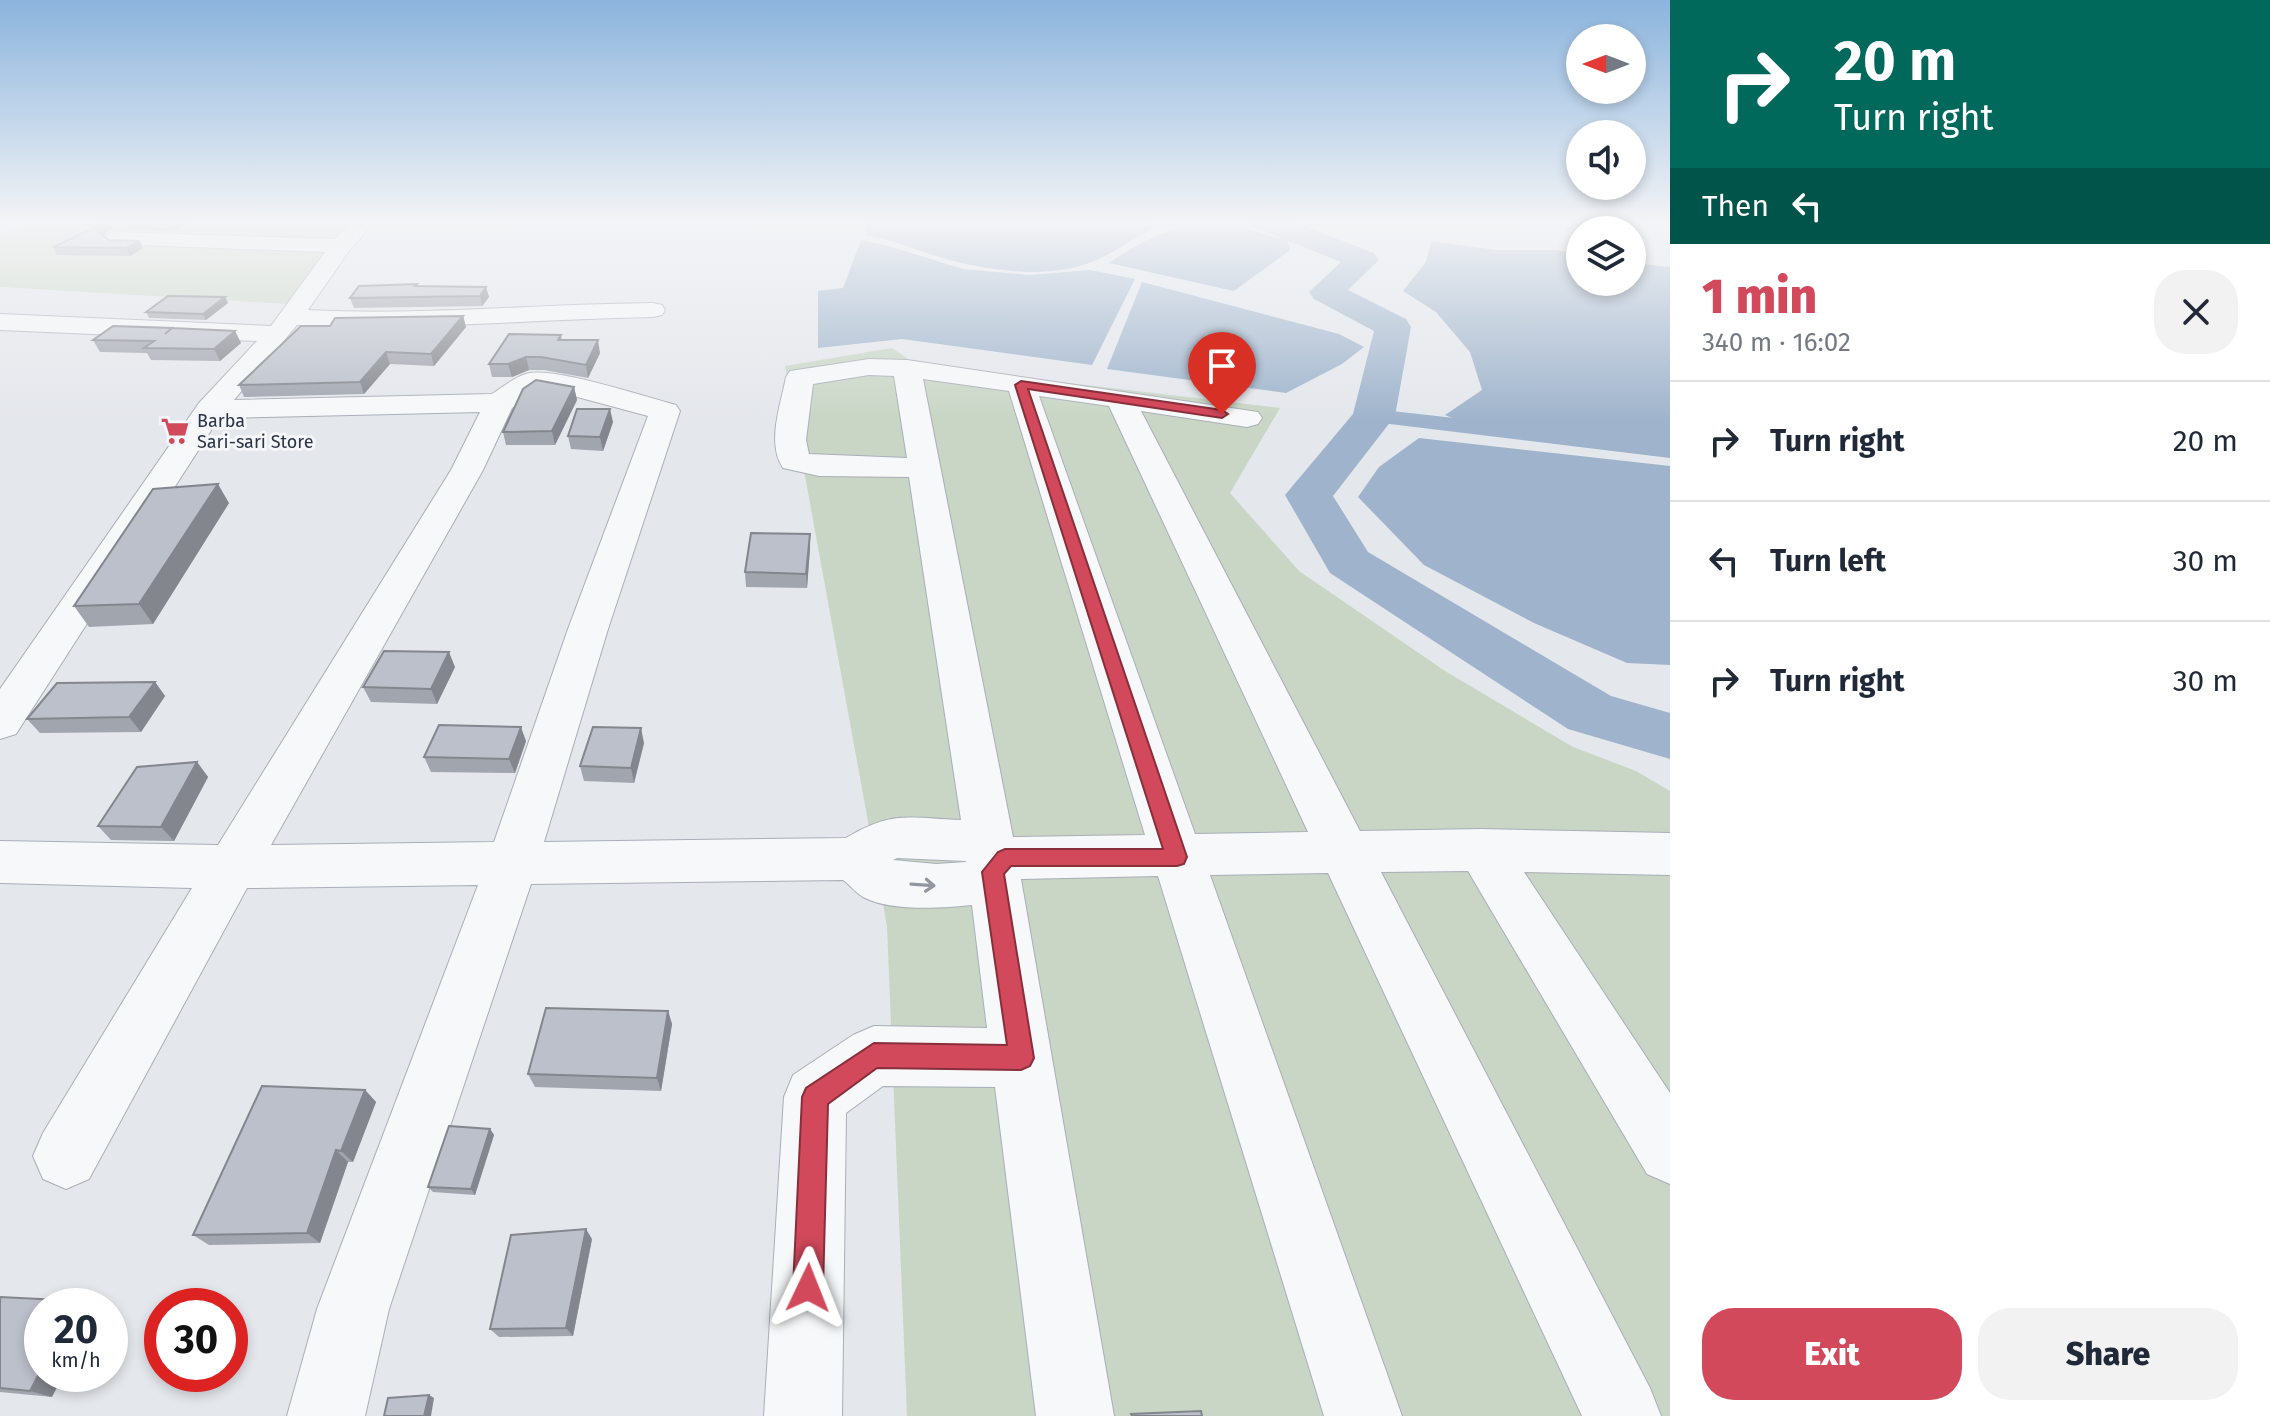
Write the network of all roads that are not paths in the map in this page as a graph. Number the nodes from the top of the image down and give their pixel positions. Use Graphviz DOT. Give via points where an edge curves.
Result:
graph roads {
  1 [pos="311,287"];
  2 [pos="653,310"];
  3 [pos="0,322"];
  4 [pos="284,325"];
  5 [pos="907,368"];
  6 [pos="1021,385"];
  7 [pos="1120,399"];
  8 [pos="499,403"];
  9 [pos="210,409"];
  10 [pos="1247,418"];
  11 [pos="924,468"];
  12 [pos="0,723"];
  13 [pos="1482,850"];
  14 [pos="1343,855"];
  15 [pos="1177,857"];
  16 [pos="996,860"];
  17 [pos="0,862"];
  18 [pos="1664,862"];
  19 [pos="512,864"];
  20 [pos="232,867"];
  21 [pos="1021,1058"];
  22 [pos="1670,1151"];
  23 [pos="66,1156"];
  24 [pos="326,1416"];
  25 [pos="803,1416"];
  26 [pos="1075,1416"];
  27 [pos="1363,1416"];
  28 [pos="1622,1416"];
  1 -- 4 [label="street"];
  2 -- 4 [label="street"];
  3 -- 4 [label="street"];
  4 -- 9 [label="street"];
  5 -- 6 [label="street"];
  5 -- 11 [label="street"];
  5 -- 11 [label="street" via="869,367 800,377 790,440 794,461"];
  6 -- 7 [label="street"];
  6 -- 15 [label="street"];
  7 -- 10 [label="street"];
  7 -- 14 [label="street"];
  8 -- 9 [label="street"];
  8 -- 19 [label="street" via="532,381 665,411"];
  8 -- 20 [label="street" via="467,470"];
  9 -- 12 [label="street"];
  11 -- 16 [label="street"];
  13 -- 14 [label="street"];
  13 -- 18 [label="street"];
  13 -- 22 [label="street"];
  14 -- 15 [label="street"];
  14 -- 28 [label="street"];
  15 -- 16 [label="street"];
  15 -- 27 [label="street"];
  16 -- 19 [label="street" via="975,883 964,885 890,883 854,859"];
  16 -- 21 [label="street"];
  17 -- 20 [label="street"];
  19 -- 20 [label="street"];
  19 -- 24 [label="street" via="353,1309"];
  20 -- 23 [label="street"];
  21 -- 25 [label="street" via="874,1056 815,1097"];
  21 -- 26 [label="street"];
}
